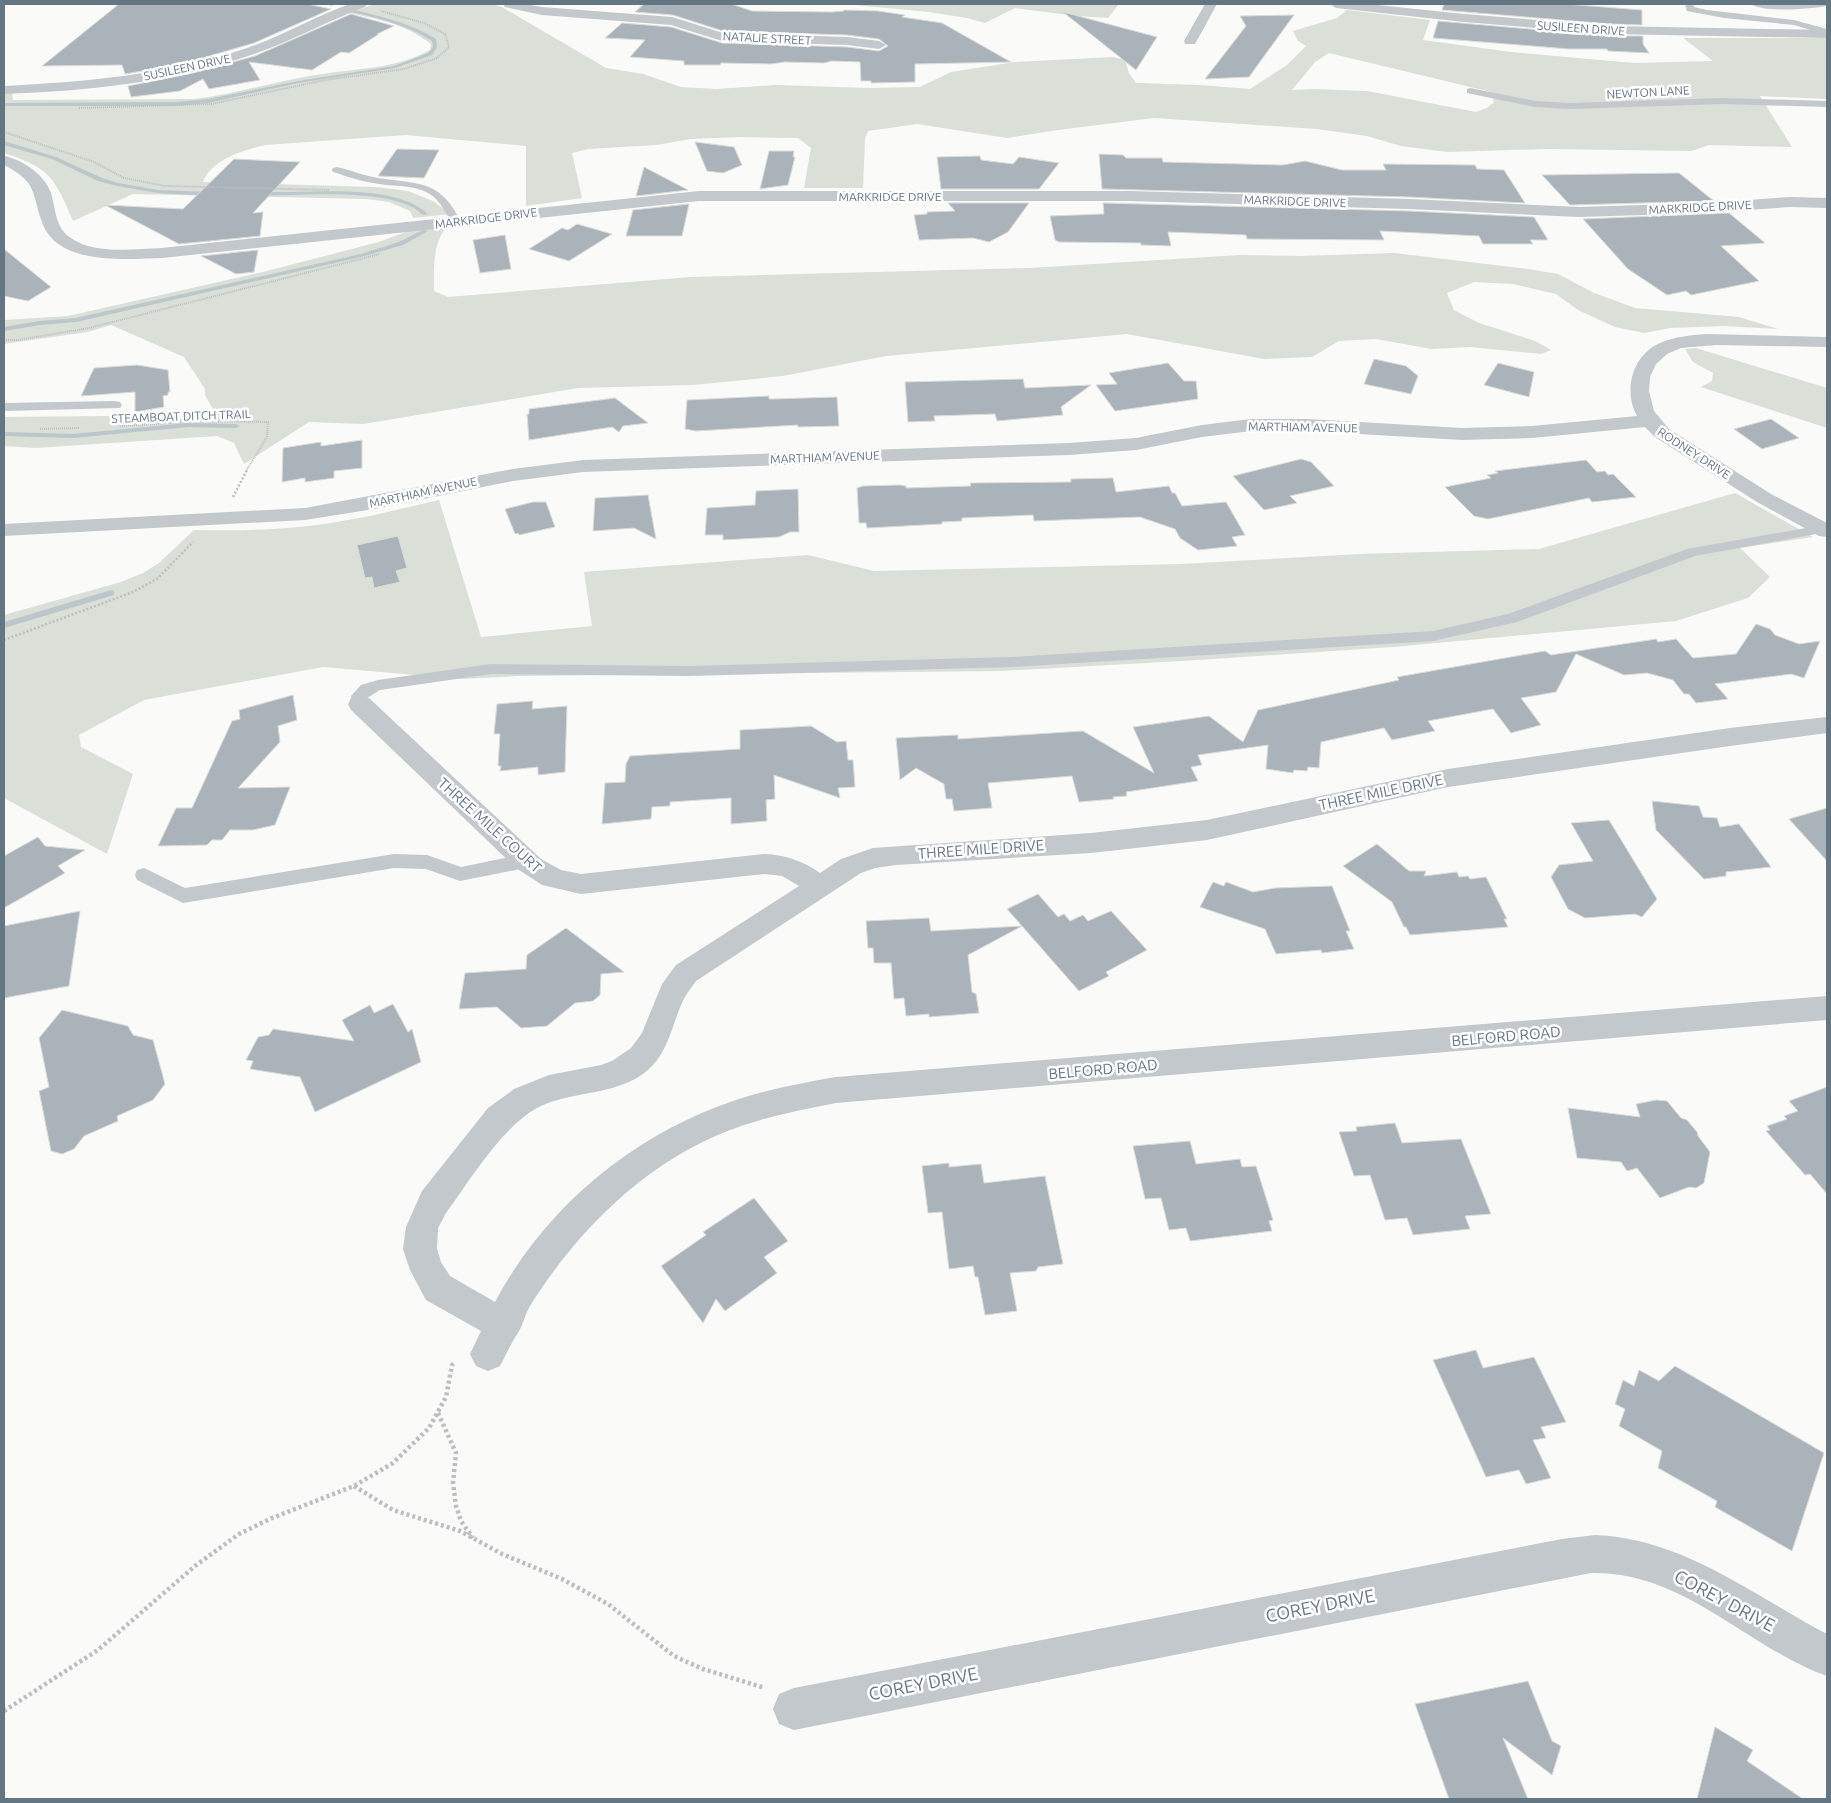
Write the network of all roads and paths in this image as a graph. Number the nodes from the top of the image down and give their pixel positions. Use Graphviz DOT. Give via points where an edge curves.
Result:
graph roads {
  1 [pos="360,4"];
  2 [pos="509,4"];
  3 [pos="1211,4"];
  4 [pos="1336,4"];
  5 [pos="1689,4"];
  6 [pos="1755,4"];
  7 [pos="1827,4"];
  8 [pos="1827,33"];
  9 [pos="1190,41"];
  10 [pos="879,45"];
  11 [pos="4,90"];
  12 [pos="1470,91"];
  13 [pos="1827,104"];
  14 [pos="71,108"];
  15 [pos="4,160"];
  16 [pos="337,170"];
  17 [pos="1827,203"];
  18 [pos="456,222"];
  19 [pos="1827,342"];
  20 [pos="115,406"];
  21 [pos="4,407"];
  22 [pos="1648,421"];
  23 [pos="118,426"];
  24 [pos="31,428"];
  25 [pos="79,428"];
  26 [pos="218,520"];
  27 [pos="4,530"];
  28 [pos="1825,530"];
  29 [pos="4,640"];
  30 [pos="360,704"];
  31 [pos="1827,725"];
  32 [pos="525,861"];
  33 [pos="144,875"];
  34 [pos="818,887"];
  35 [pos="1827,1008"];
  36 [pos="504,1322"];
  37 [pos="488,1354"];
  38 [pos="438,1412"];
  39 [pos="354,1486"];
  40 [pos="474,1539"];
  41 [pos="1827,1656"];
  42 [pos="794,1709"];
  43 [pos="4,1711"];
  1 -- 11 [label="street, SUSILEEN DRIVE" via="251,52 198,66 102,83"];
  1 -- 14 [label="path" via="424,23 445,34 449,47 437,58 404,69 325,80 211,104"];
  2 -- 10 [label="street, NATALIE STREET" via="542,11 672,22 710,34 737,38"];
  3 -- 9 [label="street"];
  4 -- 8 [label="street, SUSILEEN DRIVE" via="1610,30"];
  5 -- 8 [label="lane" via="1690,9 1709,14 1796,23"];
  6 -- 7 [label="lane" via="1807,7"];
  12 -- 13 [label="lane, NEWTON LANE" via="1535,104 1570,106 1722,101"];
  15 -- 18 [label="street, MARKRIDGE DRIVE" via="23,169 43,192 47,213 58,236 81,249 114,255 162,253"];
  16 -- 18 [label="lane" via="352,176 428,189 446,204"];
  17 -- 18 [label="street, MARKRIDGE DRIVE" via="1596,212 1128,196 743,196 659,199"];
  19 -- 22 [label="street, RODNEY DRIVE" via="1710,340 1667,347 1656,354 1641,374 1639,392"];
  20 -- 21 [label="lane"];
  22 -- 26 [label="street, MARTHIAM AVENUE" via="1532,432 1462,434 1251,425 1136,444 1078,449 583,466 499,477 337,510"];
  22 -- 28 [label="street, RODNEY DRIVE" via="1684,448 1764,498"];
  23 -- 26 [label="path, STEAMBOAT DITCH TRAIL" via="206,421 268,422 266,437"];
  24 -- 25 [label="path"];
  26 -- 27 [label="street, MARTHIAM AVENUE"];
  26 -- 29 [label="path, STEAMBOAT DITCH TRAIL" via="157,578 133,592"];
  28 -- 30 [label="lane" via="1692,552 1512,618 1433,636 1011,662 690,671 491,669 378,684 359,696"];
  30 -- 32 [label="street, THREE MILE COURT"];
  31 -- 34 [label="street, THREE MILE DRIVE" via="1448,778 1173,835 872,858 851,866"];
  32 -- 33 [label="lane" via="460,874 427,862 394,861 183,896"];
  32 -- 34 [label="street, THREE MILE COURT" via="552,879 581,884 777,864 795,868"];
  34 -- 36 [label="street, THREE MILE DRIVE" via="686,973 672,992 655,1040 642,1057 623,1070 601,1078 549,1088 525,1099 499,1118 434,1202 422,1227 420,1249 427,1270 438,1288 483,1315"];
  35 -- 36 [label="street, BELFORD ROAD" via="836,1090 766,1103 690,1133 614,1182 581,1212 549,1249"];
  36 -- 37 [label="street, BELFORD ROAD"];
  37 -- 38 [label="path" via="462,1357 452,1365 446,1397"];
  38 -- 39 [label="path" via="429,1428 393,1463"];
  38 -- 40 [label="path" via="456,1454 453,1483 456,1506 461,1521"];
  39 -- 40 [label="path" via="393,1510"];
  39 -- 43 [label="path" via="239,1534 195,1566 98,1650"];
  40 -- 42 [label="path" via="608,1604 674,1656 771,1690"];
  41 -- 42 [label="street, COREY DRIVE" via="1676,1572 1635,1558 1598,1554 1562,1558"];
}
